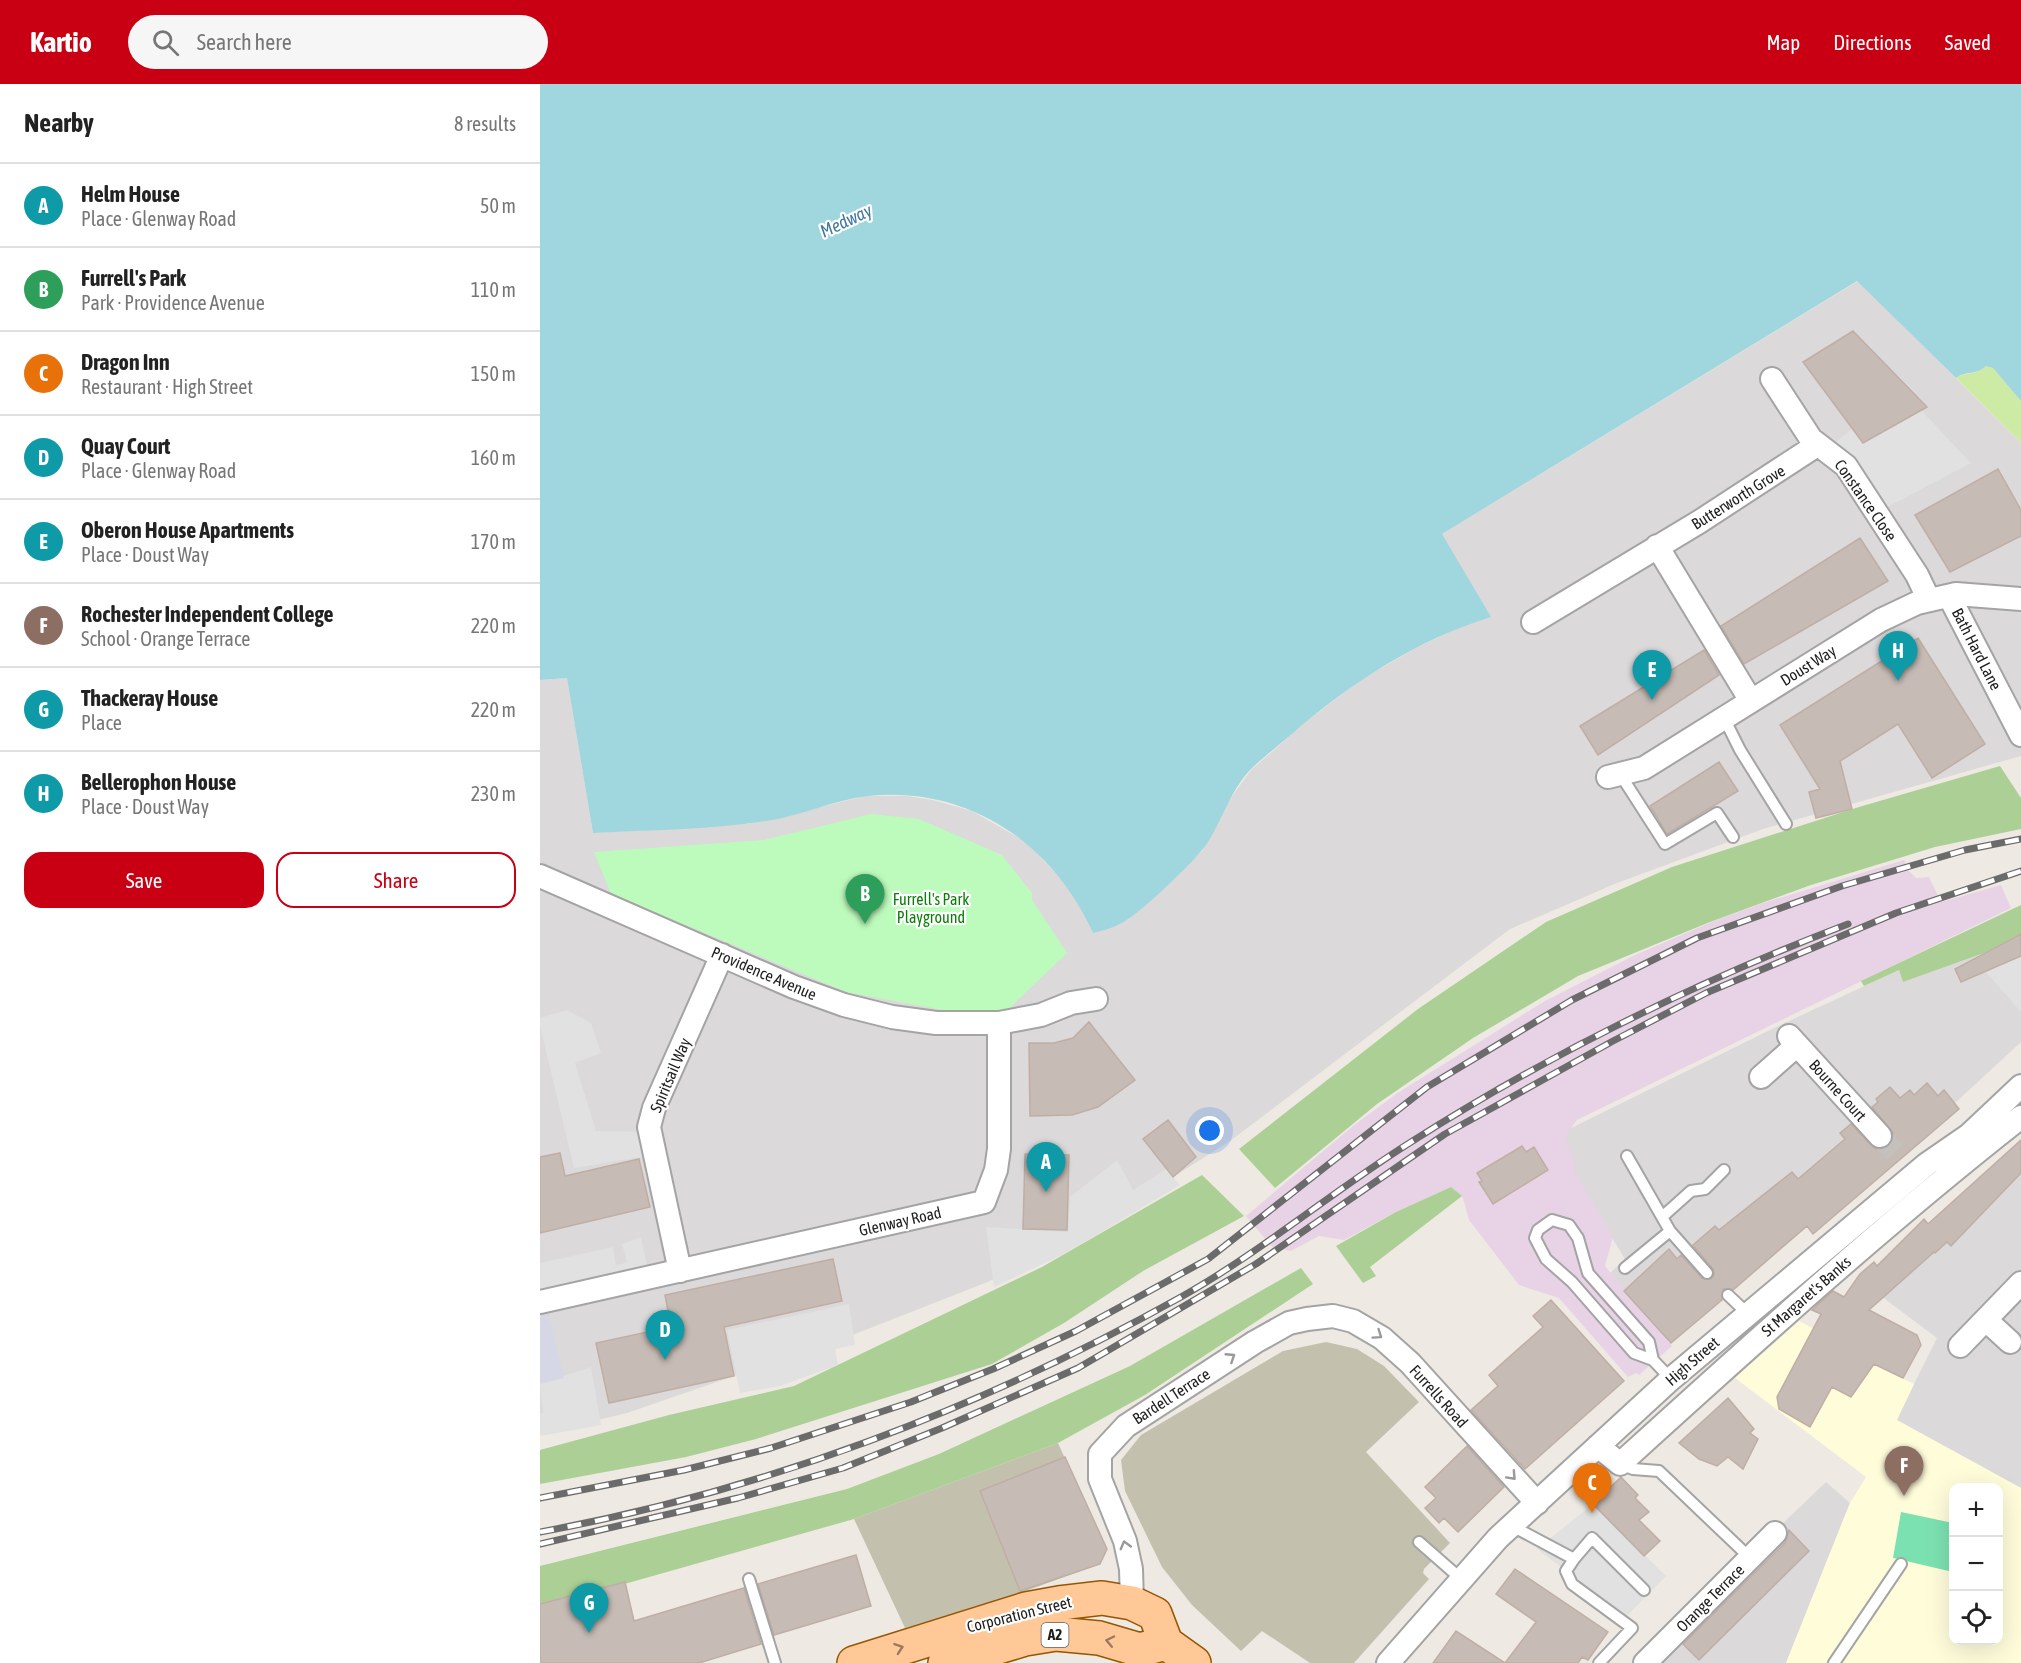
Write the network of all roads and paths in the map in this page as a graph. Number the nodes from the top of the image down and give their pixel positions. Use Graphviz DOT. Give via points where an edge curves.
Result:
graph roads {
  1 [pos="1772,379"];
  2 [pos="1817,445"];
  3 [pos="1657,546"];
  4 [pos="1939,598"];
  5 [pos="2021,599"];
  6 [pos="1533,622"];
  7 [pos="1751,701"];
  8 [pos="1724,718"];
  9 [pos="2021,735"];
  10 [pos="1614,776"];
  11 [pos="1786,824"];
  12 [pos="1733,837"];
  13 [pos="540,876"];
  14 [pos="722,955"];
  15 [pos="1096,999"];
  16 [pos="999,1023"];
  17 [pos="1761,1077"];
  18 [pos="2021,1086"];
  19 [pos="2021,1117"];
  20 [pos="1880,1136"];
  21 [pos="1627,1156"];
  22 [pos="1724,1170"];
  23 [pos="1662,1217"];
  24 [pos="1670,1231"];
  25 [pos="1625,1268"];
  26 [pos="680,1270"];
  27 [pos="1707,1273"];
  28 [pos="2021,1282"];
  29 [pos="1728,1295"];
  30 [pos="540,1302"];
  31 [pos="1748,1313"];
  32 [pos="1324,1316"];
  33 [pos="1986,1320"];
  34 [pos="2010,1342"];
  35 [pos="1960,1346"];
  36 [pos="1653,1360"];
  37 [pos="1671,1379"];
  38 [pos="1599,1446"];
  39 [pos="1620,1464"];
  40 [pos="1537,1503"];
  41 [pos="1512,1526"];
  42 [pos="1775,1533"];
  43 [pos="1419,1542"];
  44 [pos="1746,1554"];
  45 [pos="1574,1559"];
  46 [pos="1901,1564"];
  47 [pos="1460,1578"];
  48 [pos="749,1579"];
  49 [pos="1644,1590"];
  50 [pos="1132,1603"];
  51 [pos="1166,1643"];
  52 [pos="949,1662"];
  53 [pos="775,1663"];
  54 [pos="854,1663"];
  55 [pos="1194,1663"];
  56 [pos="1388,1663"];
  57 [pos="1599,1663"];
  58 [pos="1645,1663"];
  59 [pos="1834,1663"];
  1 -- 2 [label="street, Constance Close"];
  2 -- 3 [label="street, Butterworth Grove"];
  2 -- 4 [label="street, Constance Close" via="1844,462 1917,575"];
  3 -- 6 [label="street, Butterworth Grove"];
  3 -- 7 [label="street"];
  4 -- 5 [label="street, Doust Way"];
  4 -- 7 [label="street, Doust Way" via="1881,620"];
  4 -- 9 [label="street, Bath Hard Lane"];
  7 -- 8 [label="street, Doust Way"];
  8 -- 10 [label="street, Doust Way" via="1644,768"];
  8 -- 11 [label="lane"];
  10 -- 12 [label="lane" via="1665,844 1717,813"];
  13 -- 14 [label="street, Providence Avenue"];
  14 -- 16 [label="street, Providence Avenue" via="821,998 867,1012 936,1023"];
  14 -- 26 [label="street, Spiritsail Way" via="649,1127"];
  15 -- 16 [label="street"];
  16 -- 26 [label="street, Glenway Road" via="999,1149 984,1202"];
  17 -- 20 [label="street, Bourne Court" via="1793,1041"];
  18 -- 31 [label="street, High Street" via="1969,1135 1908,1167"];
  19 -- 39 [label="street, St Margaret's Banks" via="1931,1188 1787,1312"];
  21 -- 23 [label="lane"];
  22 -- 23 [label="lane" via="1705,1189 1691,1191"];
  23 -- 24 [label="lane"];
  24 -- 25 [label="lane"];
  24 -- 27 [label="lane"];
  26 -- 30 [label="street, Glenway Road"];
  28 -- 33 [label="street"];
  29 -- 31 [label="lane"];
  31 -- 37 [label="street, High Street"];
  32 -- 40 [label="street, Furrells Road, one-way" via="1345,1318 1364,1326 1400,1352"];
  50 -- 32 [label="street, Bardell Terrace, one-way" via="1125,1541 1100,1479 1100,1454 1126,1426 1255,1342 1289,1323"];
  33 -- 34 [label="street"];
  33 -- 35 [label="street"];
  36 -- 36 [label="lane" via="1634,1353 1572,1282 1546,1259 1535,1238 1546,1222 1569,1226 1578,1238 1588,1272 1649,1342"];
  36 -- 37 [label="lane"];
  37 -- 38 [label="street, High Street"];
  38 -- 39 [label="street"];
  38 -- 40 [label="street, High Street"];
  39 -- 44 [label="lane" via="1659,1471"];
  40 -- 41 [label="street, High Street"];
  41 -- 45 [label="lane"];
  41 -- 47 [label="street, High Street"];
  42 -- 58 [label="street, Orange Terrace"];
  43 -- 47 [label="lane"];
  45 -- 49 [label="lane" via="1592,1539"];
  45 -- 57 [label="lane" via="1566,1571 1572,1584 1632,1628"];
  46 -- 59 [label="lane"];
  47 -- 56 [label="street, High Street"];
  48 -- 53 [label="lane"];
  50 -- 51 [label="main road, Corporation Street / A2" via="1155,1614"];
  54 -- 50 [label="main road, Corporation Street / A2, one-way" via="1026,1609 1088,1598"];
  51 -- 52 [label="main road, Corporation Street / A2, one-way" via="1140,1650 1098,1638 1056,1634 1025,1639"];
  51 -- 55 [label="main road"];
}
